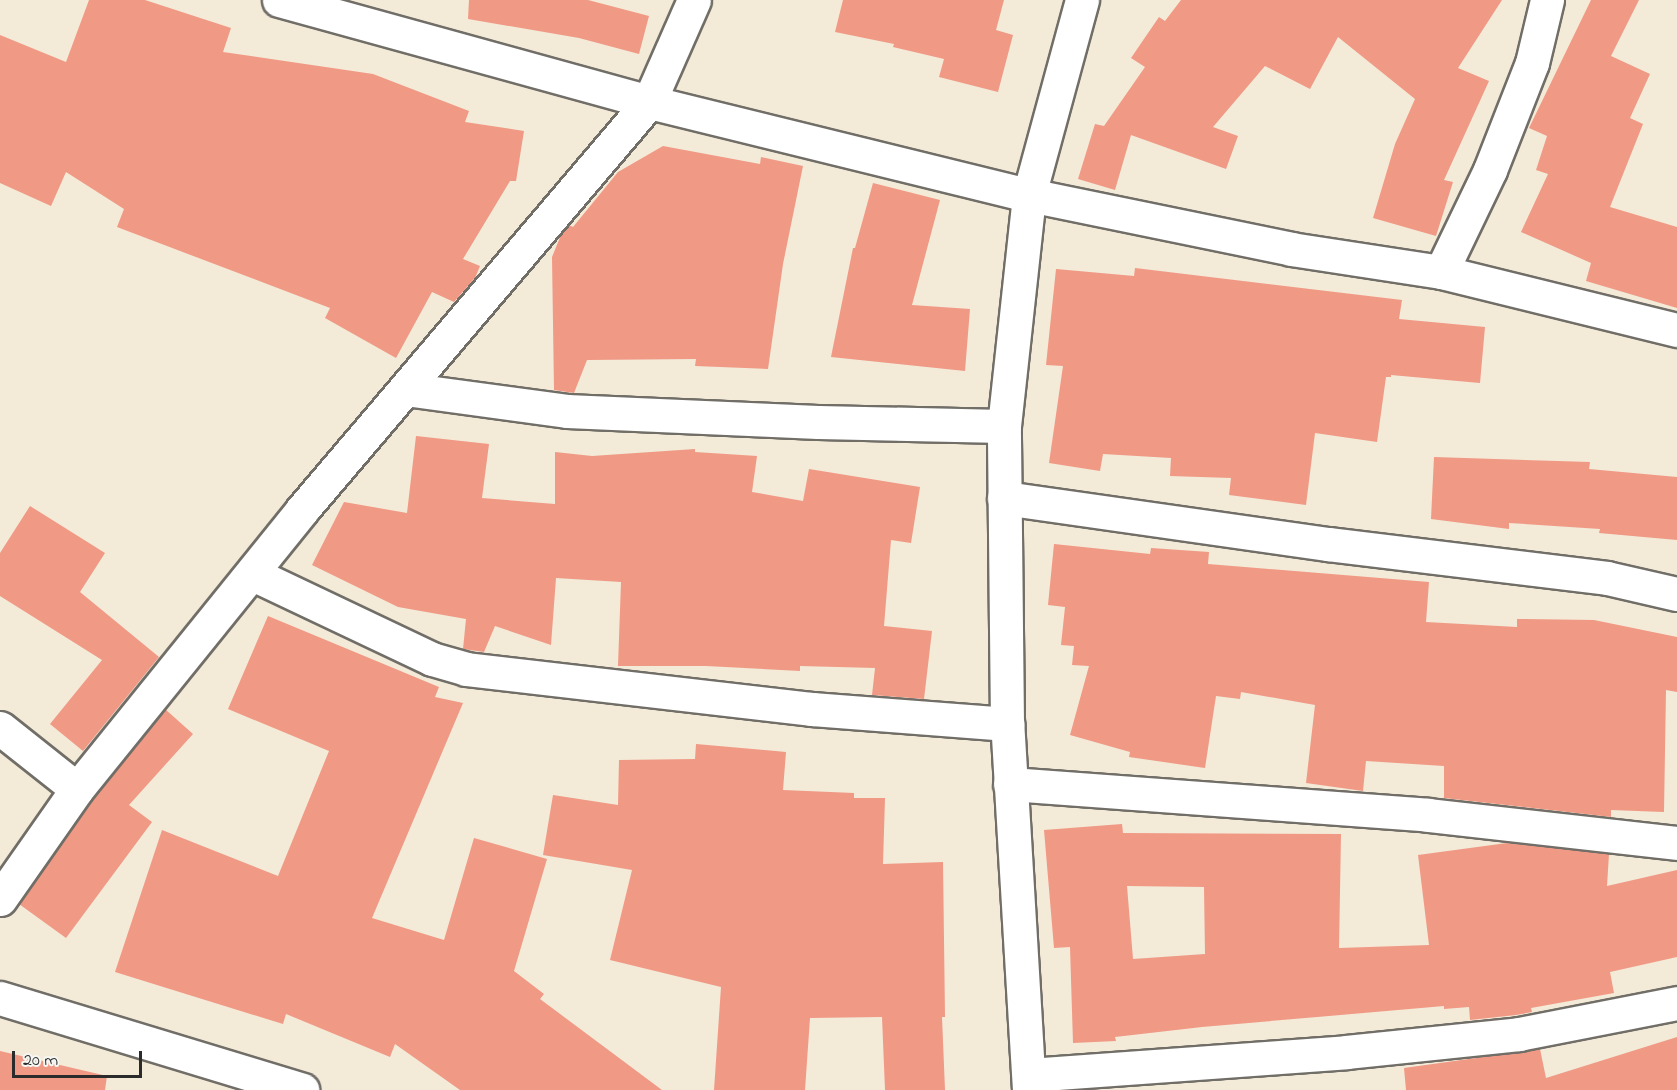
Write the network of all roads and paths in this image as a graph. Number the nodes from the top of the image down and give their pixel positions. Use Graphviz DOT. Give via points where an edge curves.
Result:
graph roads {
  1 [pos="279,0"];
  2 [pos="694,0"];
  3 [pos="1082,0"];
  4 [pos="1547,0"];
  5 [pos="649,102"];
  6 [pos="1029,195"];
  7 [pos="1441,272"];
  8 [pos="1677,330"];
  9 [pos="405,389"];
  10 [pos="1004,426"];
  11 [pos="1004,498"];
  12 [pos="253,574"];
  13 [pos="1677,594"];
  14 [pos="1007,724"];
  15 [pos="0,728"];
  16 [pos="1010,784"];
  17 [pos="77,789"];
  18 [pos="1677,843"];
  19 [pos="0,899"];
  20 [pos="0,998"];
  21 [pos="1677,1003"];
  22 [pos="1029,1082"];
  23 [pos="302,1090"];
  1 -- 5 [label="street"];
  2 -- 5 [label="street"];
  3 -- 6 [label="street"];
  4 -- 7 [label="street" via="1532,63 1495,160"];
  5 -- 6 [label="street"];
  5 -- 9 [label="street"];
  6 -- 7 [label="street" via="1291,249"];
  6 -- 10 [label="street"];
  7 -- 8 [label="street"];
  9 -- 10 [label="street" via="567,411"];
  9 -- 12 [label="street"];
  10 -- 11 [label="street"];
  11 -- 13 [label="street" via="1607,578"];
  11 -- 14 [label="street"];
  12 -- 14 [label="street" via="432,659 466,669 812,709"];
  12 -- 17 [label="street"];
  14 -- 16 [label="street"];
  15 -- 17 [label="street"];
  16 -- 18 [label="street" via="1428,815"];
  16 -- 22 [label="street"];
  17 -- 19 [label="street"];
  20 -- 23 [label="street"];
  21 -- 22 [label="street" via="1519,1034"];
}
